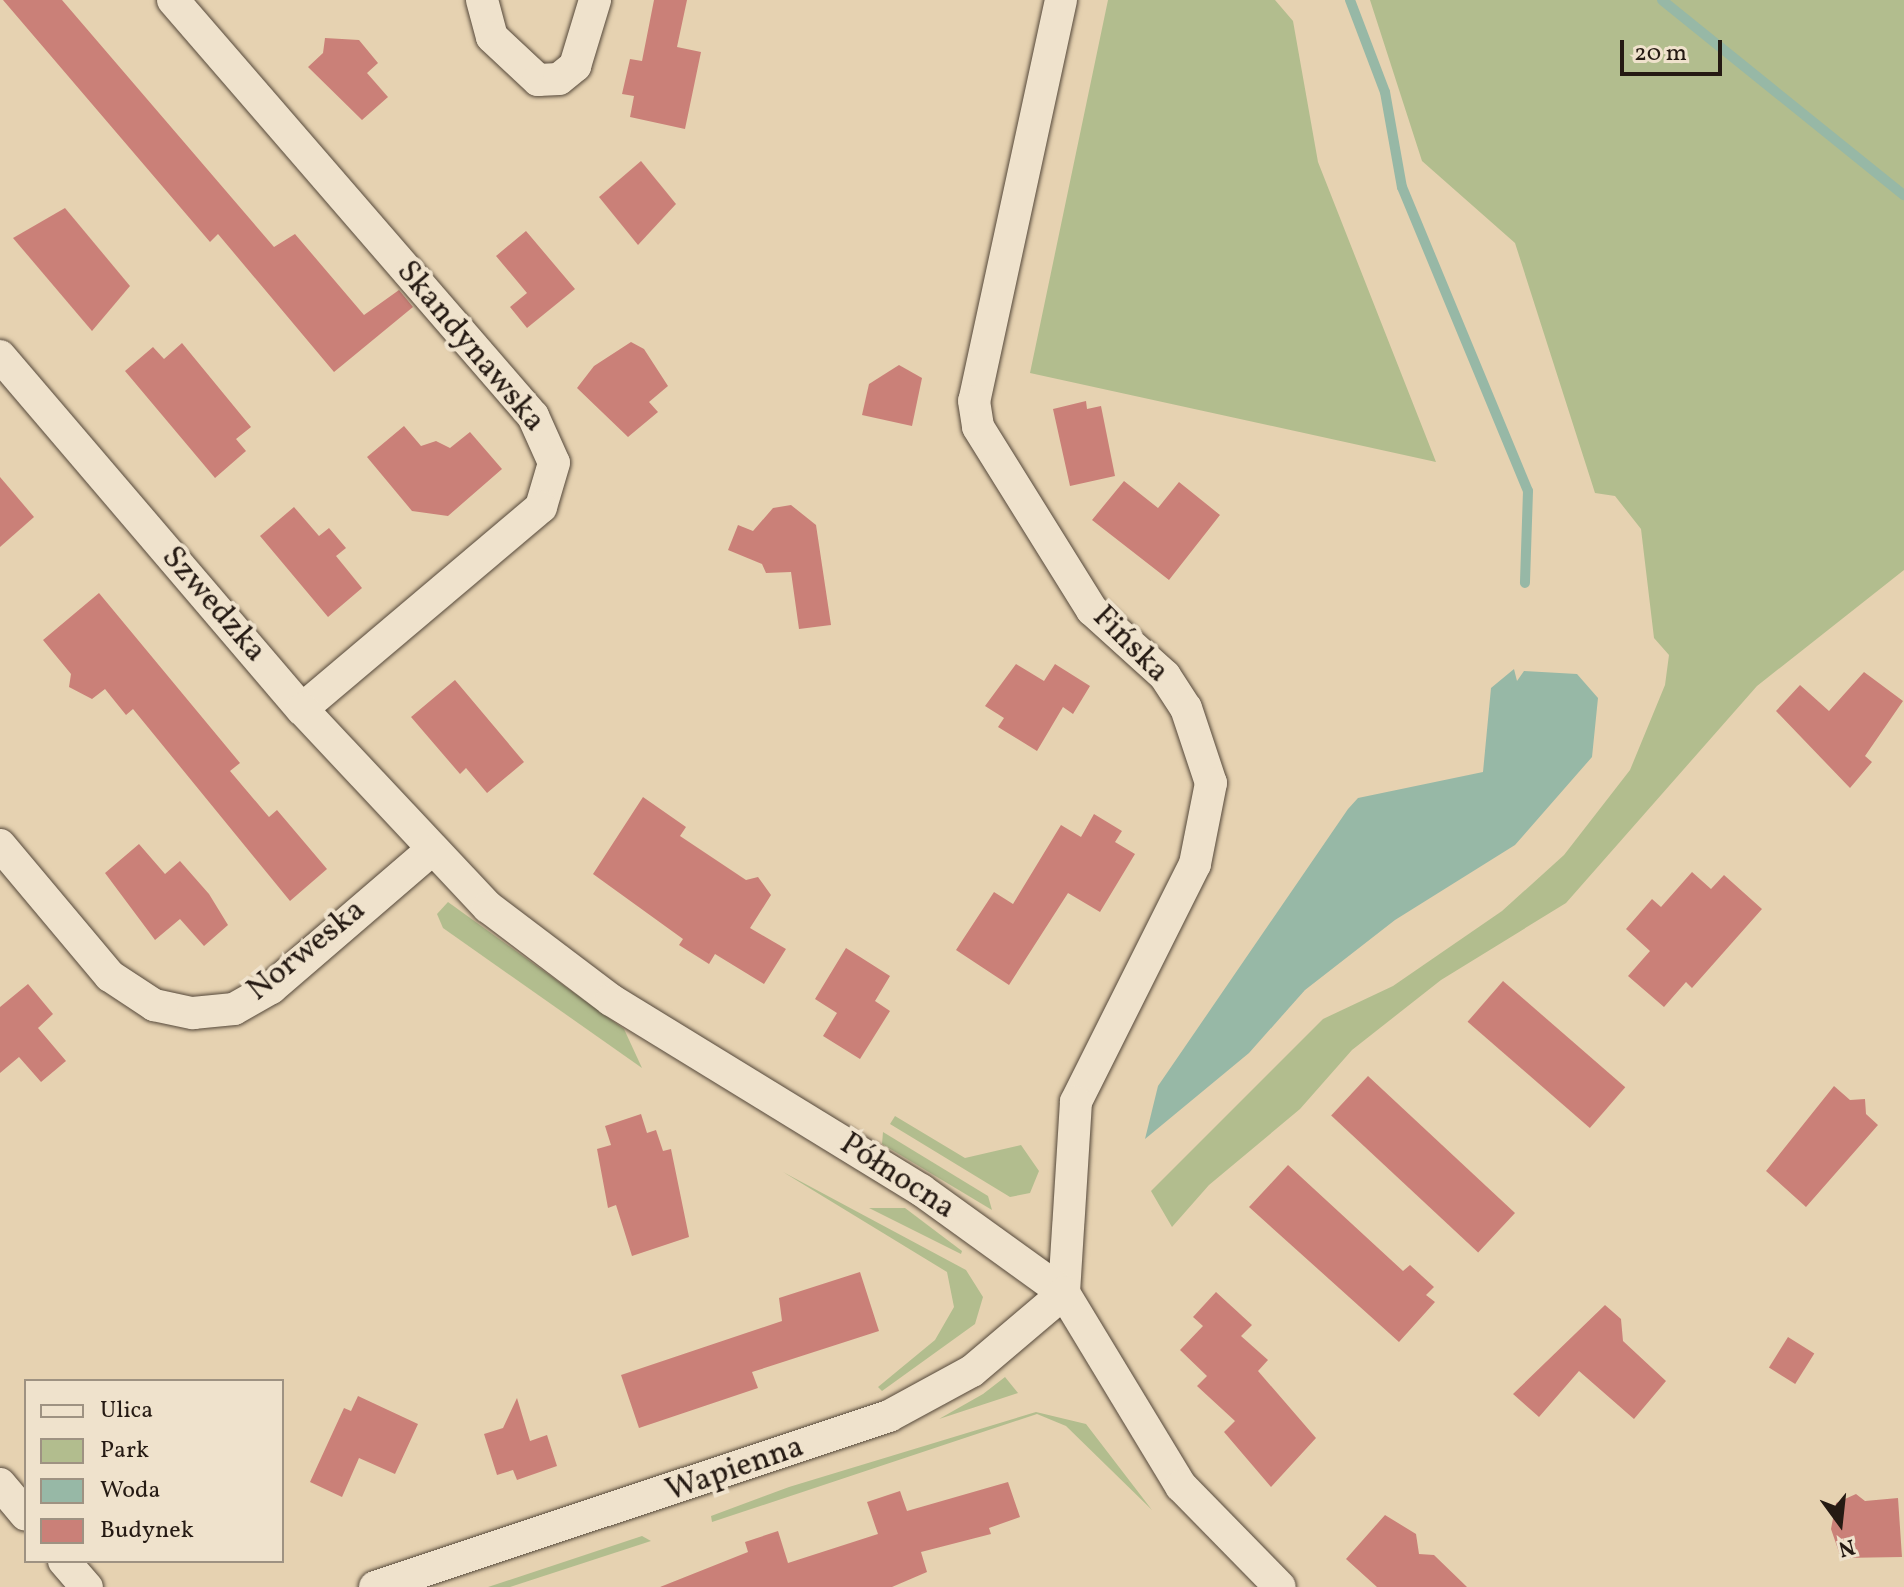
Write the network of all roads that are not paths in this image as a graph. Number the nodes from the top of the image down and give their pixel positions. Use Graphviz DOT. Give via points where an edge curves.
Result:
graph roads {
  1 [pos="173,0"];
  2 [pos="482,0"];
  3 [pos="595,0"];
  4 [pos="1061,0"];
  5 [pos="0,356"];
  6 [pos="302,709"];
  7 [pos="0,845"];
  8 [pos="430,851"];
  9 [pos="1064,1293"];
  10 [pos="0,1484"];
  11 [pos="24,1513"];
  12 [pos="66,1563"];
  13 [pos="87,1587"];
  14 [pos="375,1587"];
  15 [pos="1280,1587"];
  1 -- 6 [label="street, Skandynawska" via="533,416 554,463 541,507"];
  2 -- 3 [label="street" via="492,37 538,80 559,79 575,66"];
  4 -- 9 [label="street, Fińska" via="974,401 978,427 1092,610 1165,676 1186,708 1211,783 1195,864 1076,1102"];
  5 -- 6 [label="street, Szwedzka"];
  6 -- 8 [label="street, Szwedzka"];
  7 -- 8 [label="street, Norweska" via="110,976 154,1005 193,1013 234,1009 271,988"];
  8 -- 9 [label="street, Północna" via="579,978 909,1182"];
  9 -- 14 [label="street, Wapienna" via="972,1371 889,1416"];
  9 -- 15 [label="street, Północna" via="1181,1486"];
  10 -- 11 [label="street"];
  12 -- 13 [label="street"];
}
